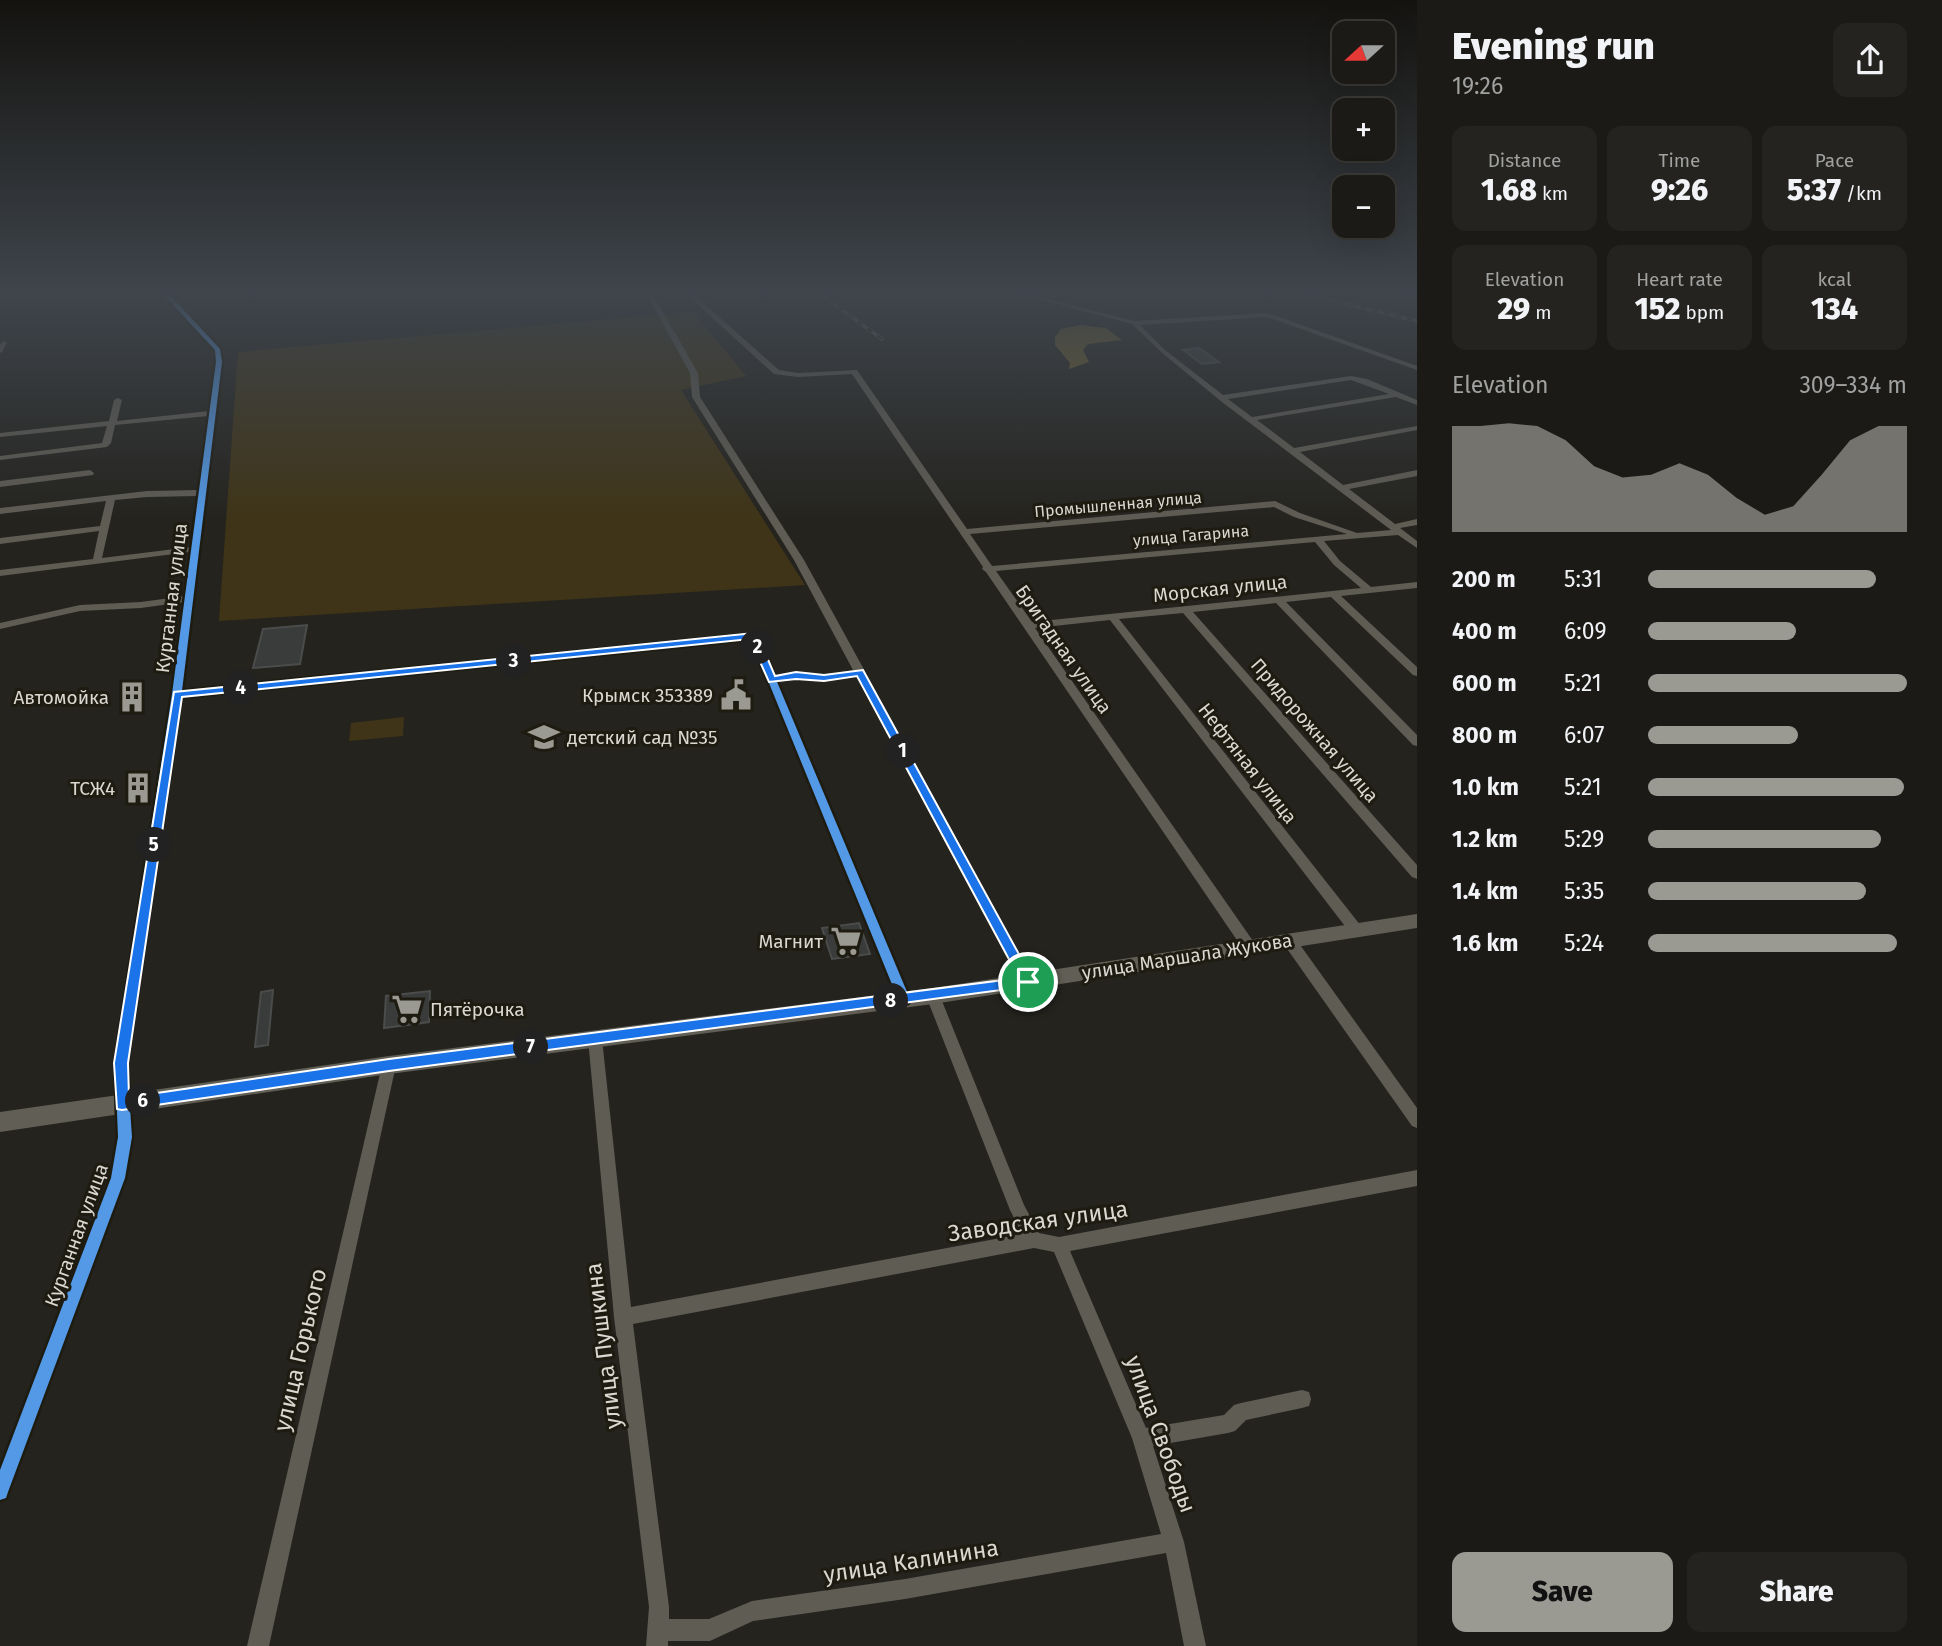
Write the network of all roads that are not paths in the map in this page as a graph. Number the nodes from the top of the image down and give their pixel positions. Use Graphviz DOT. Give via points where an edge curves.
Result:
graph roads {
  1 [pos="218,370"];
  2 [pos="692,370"];
  3 [pos="775,370"];
  4 [pos="1188,370"];
  5 [pos="1396,394"];
  6 [pos="1223,397"];
  7 [pos="118,400"];
  8 [pos="1417,403"];
  9 [pos="213,413"];
  10 [pos="1251,419"];
  11 [pos="114,423"];
  12 [pos="1417,428"];
  13 [pos="0,435"];
  14 [pos="1294,451"];
  15 [pos="0,457"];
  16 [pos="90,472"];
  17 [pos="1417,473"];
  18 [pos="0,484"];
  19 [pos="1343,488"];
  20 [pos="202,493"];
  21 [pos="111,498"];
  22 [pos="0,511"];
  23 [pos="1417,522"];
  24 [pos="104,528"];
  25 [pos="1396,529"];
  26 [pos="965,532"];
  27 [pos="1358,535"];
  28 [pos="1317,539"];
  29 [pos="0,541"];
  30 [pos="1417,545"];
  31 [pos="196,550"];
  32 [pos="97,561"];
  33 [pos="987,569"];
  34 [pos="0,573"];
  35 [pos="1417,585"];
  36 [pos="1368,590"];
  37 [pos="1332,593"];
  38 [pos="189,598"];
  39 [pos="1279,600"];
  40 [pos="1186,610"];
  41 [pos="1113,618"];
  42 [pos="0,626"];
  43 [pos="1027,626"];
  44 [pos="860,672"];
  45 [pos="1417,673"];
  46 [pos="772,680"];
  47 [pos="177,694"];
  48 [pos="1417,742"];
  49 [pos="1417,874"];
  50 [pos="1417,921"];
  51 [pos="1356,930"];
  52 [pos="1288,939"];
  53 [pos="1248,945"];
  54 [pos="1028,982"];
  55 [pos="933,996"];
  56 [pos="904,999"];
  57 [pos="595,1040"];
  58 [pos="389,1065"];
  59 [pos="122,1104"];
  60 [pos="1417,1121"];
  61 [pos="0,1122"];
  62 [pos="1417,1178"];
  63 [pos="1034,1240"];
  64 [pos="1059,1245"];
  65 [pos="623,1317"];
  66 [pos="1302,1399"];
  67 [pos="1141,1438"];
  68 [pos="0,1492"];
  69 [pos="1174,1542"];
  70 [pos="657,1638"];
  71 [pos="258,1646"];
  72 [pos="1195,1646"];
  1 -- 9 [label="street, Курганная улица"];
  2 -- 44 [label="street" via="696,397 799,561"];
  3 -- 26 [label="street, Бригадная улица" via="798,375 854,372"];
  4 -- 6 [label="street"];
  5 -- 6 [label="street" via="1351,379"];
  5 -- 8 [label="street"];
  5 -- 10 [label="street"];
  6 -- 10 [label="street"];
  7 -- 11 [label="street"];
  9 -- 11 [label="street"];
  9 -- 20 [label="street, Курганная улица"];
  10 -- 14 [label="street"];
  11 -- 13 [label="street"];
  11 -- 15 [label="street" via="104,445"];
  12 -- 14 [label="street"];
  14 -- 19 [label="street"];
  16 -- 18 [label="street"];
  17 -- 19 [label="street"];
  19 -- 25 [label="street"];
  20 -- 21 [label="street"];
  20 -- 31 [label="street, Курганная улица"];
  21 -- 22 [label="street"];
  21 -- 24 [label="street"];
  23 -- 25 [label="street, улица Гагарина"];
  24 -- 29 [label="street"];
  24 -- 32 [label="street"];
  25 -- 27 [label="street, улица Гагарина"];
  25 -- 30 [label="street"];
  26 -- 27 [label="street, Промышленная улица" via="1275,504"];
  26 -- 33 [label="street, Бригадная улица"];
  27 -- 28 [label="street, улица Гагарина"];
  28 -- 33 [label="street, улица Гагарина"];
  28 -- 36 [label="street"];
  31 -- 32 [label="street"];
  31 -- 38 [label="street, Курганная улица"];
  32 -- 34 [label="street"];
  33 -- 43 [label="street, Бригадная улица"];
  35 -- 36 [label="street, Морская улица"];
  36 -- 37 [label="street, Морская улица"];
  37 -- 39 [label="street, Морская улица"];
  37 -- 45 [label="street"];
  38 -- 42 [label="street" via="80,608"];
  38 -- 47 [label="street, Курганная улица"];
  39 -- 40 [label="street, Морская улица"];
  39 -- 48 [label="street"];
  40 -- 41 [label="street, Морская улица"];
  40 -- 49 [label="street, Придорожная улица"];
  41 -- 43 [label="street, Морская улица"];
  41 -- 51 [label="street, Нефтяная улица"];
  43 -- 53 [label="street, Бригадная улица"];
  44 -- 46 [label="street"];
  44 -- 54 [label="street"];
  46 -- 47 [label="street" via="754,636"];
  46 -- 56 [label="street"];
  47 -- 59 [label="street, Курганная улица" via="121,1063"];
  50 -- 51 [label="main road, улица Маршала Жукова"];
  51 -- 52 [label="main road, улица Маршала Жукова"];
  52 -- 53 [label="main road, улица Маршала Жукова"];
  52 -- 60 [label="street"];
  53 -- 54 [label="main road, улица Маршала Жукова"];
  54 -- 55 [label="main road, улица Маршала Жукова"];
  55 -- 56 [label="main road, улица Маршала Жукова"];
  55 -- 63 [label="street"];
  56 -- 57 [label="main road, улица Маршала Жукова"];
  57 -- 58 [label="main road, улица Маршала Жукова"];
  57 -- 65 [label="street, улица Пушкина"];
  58 -- 59 [label="main road, улица Маршала Жукова"];
  58 -- 71 [label="street, улица Горького"];
  59 -- 61 [label="main road, улица Маршала Жукова"];
  59 -- 68 [label="street, Курганная улица" via="125,1137 118,1178"];
  62 -- 64 [label="street, Заводская улица"];
  63 -- 64 [label="street, Заводская улица"];
  63 -- 65 [label="street, Заводская улица"];
  64 -- 67 [label="street, улица Свободы"];
  65 -- 70 [label="street, улица Пушкина" via="659,1607"];
  66 -- 67 [label="street" via="1241,1412 1228,1424"];
  67 -- 69 [label="street, улица Свободы"];
  69 -- 70 [label="street, улица Калинина" via="752,1611 710,1630"];
  69 -- 72 [label="street, улица Свободы"];
}
